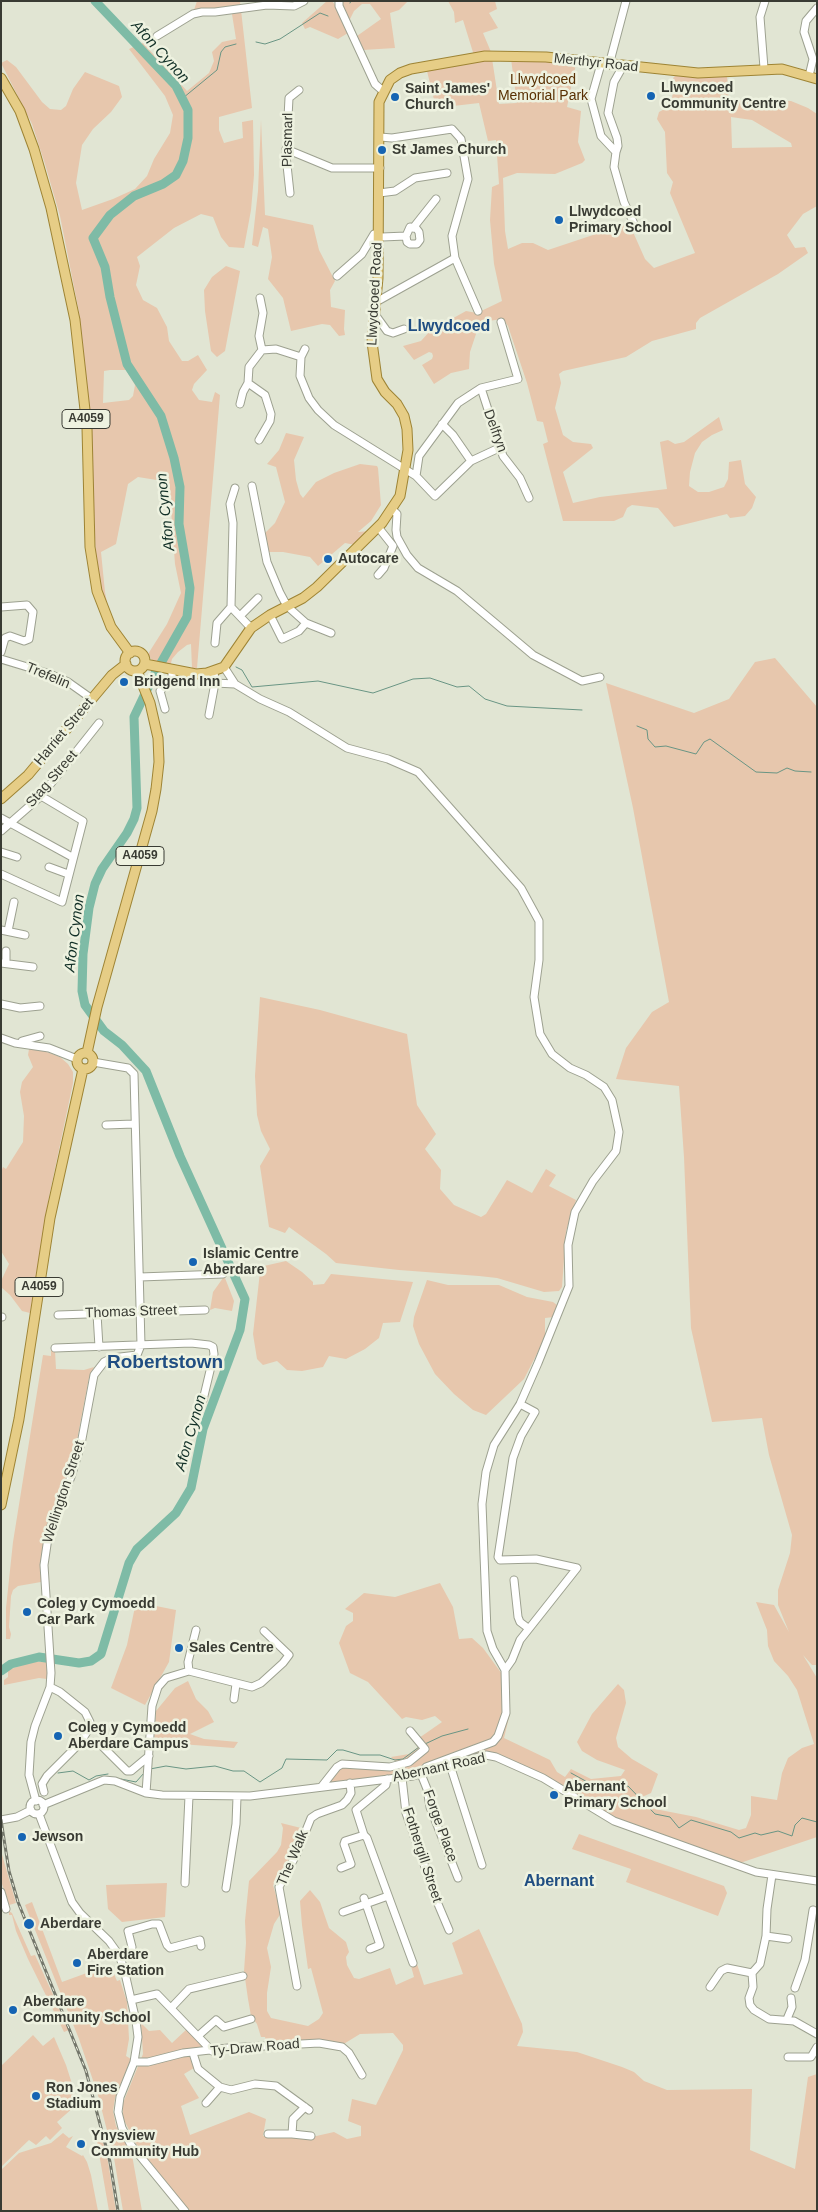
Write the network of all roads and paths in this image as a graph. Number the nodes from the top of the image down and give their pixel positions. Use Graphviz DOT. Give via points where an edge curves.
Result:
graph roads {
  1 [pos="304,1"];
  2 [pos="626,1"];
  3 [pos="765,1"];
  4 [pos="338,3"];
  5 [pos="817,8"];
  6 [pos="157,36"];
  7 [pos="605,64"];
  8 [pos="623,66"];
  9 [pos="764,68"];
  10 [pos="1,78"];
  11 [pos="813,78"];
  12 [pos="299,90"];
  13 [pos="383,91"];
  14 [pos="608,113"];
  15 [pos="596,118"];
  16 [pos="380,137"];
  17 [pos="286,149"];
  18 [pos="616,152"];
  19 [pos="380,168"];
  20 [pos="447,173"];
  21 [pos="379,192"];
  22 [pos="290,193"];
  23 [pos="436,199"];
  24 [pos="635,226"];
  25 [pos="413,228"];
  26 [pos="378,235"];
  27 [pos="406,236"];
  28 [pos="455,258"];
  29 [pos="337,276"];
  30 [pos="260,298"];
  31 [pos="376,302"];
  32 [pos="478,311"];
  33 [pos="374,313"];
  34 [pos="501,322"];
  35 [pos="404,329"];
  36 [pos="305,349"];
  37 [pos="262,350"];
  38 [pos="300,357"];
  39 [pos="248,383"];
  40 [pos="481,388"];
  41 [pos="240,404"];
  42 [pos="442,424"];
  43 [pos="259,440"];
  44 [pos="499,448"];
  45 [pos="471,461"];
  46 [pos="405,470"];
  47 [pos="416,476"];
  48 [pos="252,486"];
  49 [pos="235,488"];
  50 [pos="529,498"];
  51 [pos="392,509"];
  52 [pos="378,527"];
  53 [pos="378,575"];
  54 [pos="258,598"];
  55 [pos="287,606"];
  56 [pos="1,607"];
  57 [pos="231,607"];
  58 [pos="270,614"];
  59 [pos="240,616"];
  60 [pos="306,623"];
  61 [pos="251,628"];
  62 [pos="330,633"];
  63 [pos="215,644"];
  64 [pos="1,652"];
  65 [pos="130,653"];
  66 [pos="1,659"];
  67 [pos="126,664"];
  68 [pos="148,665"];
  69 [pos="224,666"];
  70 [pos="168,669"];
  71 [pos="137,671"];
  72 [pos="214,672"];
  73 [pos="600,677"];
  74 [pos="215,683"];
  75 [pos="235,684"];
  76 [pos="92,699"];
  77 [pos="165,710"];
  78 [pos="209,715"];
  79 [pos="99,723"];
  80 [pos="41,796"];
  81 [pos="1,799"];
  82 [pos="1,818"];
  83 [pos="11,823"];
  84 [pos="1,831"];
  85 [pos="1,852"];
  86 [pos="17,857"];
  87 [pos="72,857"];
  88 [pos="49,867"];
  89 [pos="1,874"];
  90 [pos="68,874"];
  91 [pos="14,902"];
  92 [pos="5,930"];
  93 [pos="25,935"];
  94 [pos="6,950"];
  95 [pos="3,965"];
  96 [pos="33,967"];
  97 [pos="1,1004"];
  98 [pos="40,1006"];
  99 [pos="40,1036"];
  100 [pos="1,1038"];
  101 [pos="21,1044"];
  102 [pos="87,1053"];
  103 [pos="77,1059"];
  104 [pos="93,1062"];
  105 [pos="83,1069"];
  106 [pos="134,1124"];
  107 [pos="106,1125"];
  108 [pos="223,1274"];
  109 [pos="140,1277"];
  110 [pos="205,1310"];
  111 [pos="140,1311"];
  112 [pos="58,1314"];
  113 [pos="97,1314"];
  114 [pos="141,1345"];
  115 [pos="99,1346"];
  116 [pos="55,1348"];
  117 [pos="203,1400"];
  118 [pos="520,1404"];
  119 [pos="1,1505"];
  120 [pos="514,1580"];
  121 [pos="528,1628"];
  122 [pos="196,1630"];
  123 [pos="264,1632"];
  124 [pos="504,1670"];
  125 [pos="189,1671"];
  126 [pos="236,1684"];
  127 [pos="50,1687"];
  128 [pos="234,1699"];
  129 [pos="410,1731"];
  130 [pos="102,1746"];
  131 [pos="149,1756"];
  132 [pos="450,1765"];
  133 [pos="421,1774"];
  134 [pos="402,1778"];
  135 [pos="387,1779"];
  136 [pos="350,1783"];
  137 [pos="322,1786"];
  138 [pos="44,1792"];
  139 [pos="146,1793"];
  140 [pos="189,1796"];
  141 [pos="237,1797"];
  142 [pos="36,1801"];
  143 [pos="44,1805"];
  144 [pos="31,1810"];
  145 [pos="39,1814"];
  146 [pos="1,1820"];
  147 [pos="364,1835"];
  148 [pos="482,1865"];
  149 [pos="341,1868"];
  150 [pos="772,1876"];
  151 [pos="458,1878"];
  152 [pos="817,1881"];
  153 [pos="185,1883"];
  154 [pos="226,1888"];
  155 [pos="1,1892"];
  156 [pos="388,1896"];
  157 [pos="365,1901"];
  158 [pos="6,1909"];
  159 [pos="813,1910"];
  160 [pos="343,1912"];
  161 [pos="814,1922"];
  162 [pos="449,1930"];
  163 [pos="766,1936"];
  164 [pos="788,1939"];
  165 [pos="200,1941"];
  166 [pos="370,1949"];
  167 [pos="120,1959"];
  168 [pos="413,1963"];
  169 [pos="752,1973"];
  170 [pos="243,1976"];
  171 [pos="297,1986"];
  172 [pos="795,1988"];
  173 [pos="710,1989"];
  174 [pos="791,1998"];
  175 [pos="131,2000"];
  176 [pos="171,2008"];
  177 [pos="251,2019"];
  178 [pos="787,2019"];
  179 [pos="817,2034"];
  180 [pos="198,2036"];
  181 [pos="817,2047"];
  182 [pos="212,2051"];
  183 [pos="193,2053"];
  184 [pos="788,2057"];
  185 [pos="134,2062"];
  186 [pos="362,2075"];
  187 [pos="220,2086"];
  188 [pos="206,2103"];
  189 [pos="268,2134"];
  190 [pos="292,2134"];
  191 [pos="311,2136"];
  192 [pos="185,2211"];
  1 -- 6 [label="street" via="294,6 267,5 193,14"];
  2 -- 7 [label="street"];
  3 -- 9 [label="street" via="760,17"];
  4 -- 13 [label="street" via="376,84"];
  5 -- 11 [label="street" via="806,21 804,32 813,59"];
  7 -- 8 [label="main road, Merthyr Road"];
  7 -- 13 [label="main road, Merthyr Road" via="546,57 486,56 400,72"];
  7 -- 15 [label="street" via="591,99"];
  8 -- 9 [label="main road, Merthyr Road" via="698,73"];
  8 -- 14 [label="street" via="614,82"];
  9 -- 11 [label="main road, Merthyr Road" via="782,69"];
  10 -- 65 [label="main road, A4059" via="20,111 51,208 75,320 86,428 90,548 97,591 111,627"];
  12 -- 17 [label="street, Plasmarl" via="289,98"];
  13 -- 16 [label="main road, Llwydcoed Road" via="379,102"];
  14 -- 15 [label="street"];
  14 -- 18 [label="street" via="617,138"];
  15 -- 18 [label="street" via="601,136"];
  16 -- 19 [label="main road, Llwydcoed Road"];
  16 -- 28 [label="street" via="452,129 461,139 468,179 452,236"];
  17 -- 19 [label="street" via="332,168"];
  17 -- 22 [label="street, Plasmarl"];
  18 -- 24 [label="street" via="614,167"];
  19 -- 21 [label="main road, Llwydcoed Road"];
  20 -- 21 [label="street" via="415,178 395,190"];
  21 -- 26 [label="main road, Llwydcoed Road"];
  23 -- 25 [label="street"];
  25 -- 27 [label="street" via="410,227"];
  25 -- 27 [label="street" via="420,232 420,240 410,244"];
  26 -- 27 [label="street"];
  26 -- 29 [label="street" via="374,234 362,254"];
  26 -- 31 [label="main road, Llwydcoed Road"];
  28 -- 31 [label="street"];
  28 -- 32 [label="street"];
  30 -- 37 [label="street"];
  31 -- 33 [label="main road, Llwydcoed Road"];
  33 -- 35 [label="street" via="387,330 393,333"];
  33 -- 46 [label="main road, Llwydcoed Road" via="372,342 377,380 404,416 408,450"];
  34 -- 40 [label="street" via="518,379"];
  36 -- 38 [label="street"];
  37 -- 38 [label="street" via="276,349"];
  37 -- 39 [label="street" via="251,362"];
  38 -- 46 [label="street" via="303,386 318,410 334,425"];
  39 -- 41 [label="street"];
  39 -- 43 [label="street" via="265,395 271,414"];
  40 -- 42 [label="street" via="458,402"];
  40 -- 44 [label="street, Delfryn"];
  42 -- 45 [label="street"];
  42 -- 47 [label="street" via="418,456"];
  44 -- 45 [label="street"];
  44 -- 50 [label="street, Delfryn" via="520,478"];
  45 -- 47 [label="street" via="435,496"];
  46 -- 47 [label="street"];
  46 -- 51 [label="main road, Llwydcoed Road" via="400,496"];
  48 -- 55 [label="street" via="267,562"];
  49 -- 57 [label="street" via="230,504 233,523"];
  51 -- 52 [label="main road, Llwydcoed Road"];
  51 -- 73 [label="street" via="397,514 397,537 418,568 457,592 533,655 582,681"];
  52 -- 53 [label="street" via="393,546"];
  52 -- 55 [label="main road, Llwydcoed Road" via="317,588"];
  54 -- 59 [label="street"];
  55 -- 58 [label="main road, Llwydcoed Road"];
  55 -- 60 [label="street"];
  56 -- 64 [label="street, Trefelin" via="27,605 32,612 29,639 5,638"];
  57 -- 59 [label="street"];
  57 -- 63 [label="street" via="217,623"];
  58 -- 60 [label="street" via="282,639"];
  58 -- 61 [label="main road, Llwydcoed Road"];
  59 -- 61 [label="street"];
  60 -- 62 [label="street"];
  61 -- 69 [label="main road, Llwydcoed Road"];
  65 -- 67 [label="main road"];
  65 -- 68 [label="main road" via="142,654"];
  66 -- 76 [label="street, Trefelin" via="68,682"];
  67 -- 71 [label="main road" via="129,669"];
  67 -- 76 [label="main road, Harriet Street"];
  68 -- 70 [label="main road"];
  68 -- 71 [label="main road"];
  69 -- 72 [label="main road, Llwydcoed Road"];
  69 -- 75 [label="street"];
  70 -- 72 [label="main road" via="196,674"];
  70 -- 77 [label="street" via="172,679 160,691"];
  71 -- 102 [label="main road, A4059" via="150,703 158,738 159,762 152,811"];
  72 -- 74 [label="street"];
  74 -- 75 [label="street"];
  74 -- 78 [label="street"];
  75 -- 118 [label="street" via="347,748 388,759 418,772 521,888 539,921 539,960 534,997 540,1034 552,1054 604,1087 612,1100 619,1132 616,1151 593,1181 576,1212 568,1244 569,1286"];
  76 -- 81 [label="main road, Harriet Street" via="28,775"];
  79 -- 80 [label="street, Stag Street"];
  80 -- 83 [label="street, Stag Street"];
  80 -- 87 [label="street" via="83,821"];
  82 -- 83 [label="street"];
  83 -- 84 [label="street, Stag Street"];
  83 -- 87 [label="street"];
  85 -- 86 [label="street"];
  87 -- 90 [label="street"];
  88 -- 90 [label="street"];
  89 -- 90 [label="street" via="62,902"];
  91 -- 92 [label="street"];
  92 -- 93 [label="street"];
  94 -- 95 [label="street"];
  95 -- 96 [label="street"];
  97 -- 98 [label="street" via="20,1008"];
  99 -- 101 [label="street"];
  100 -- 101 [label="street"];
  101 -- 103 [label="street" via="49,1048"];
  102 -- 103 [label="main road"];
  102 -- 104 [label="main road"];
  103 -- 105 [label="main road" via="77,1064"];
  104 -- 105 [label="main road"];
  104 -- 106 [label="street" via="128,1068 134,1074"];
  105 -- 119 [label="main road, A4059" via="50,1218 19,1419"];
  106 -- 107 [label="street"];
  106 -- 109 [label="street"];
  108 -- 109 [label="street"];
  109 -- 111 [label="street"];
  110 -- 111 [label="street, Thomas Street"];
  111 -- 113 [label="street, Thomas Street"];
  111 -- 114 [label="street"];
  112 -- 113 [label="street, Thomas Street"];
  113 -- 115 [label="street"];
  114 -- 115 [label="street"];
  114 -- 117 [label="street" via="190,1343 214,1347"];
  114 -- 127 [label="street, Wellington Street" via="137,1355 112,1358 104,1362 94,1375 81,1444 51,1525 46,1546 45,1587 52,1664"];
  115 -- 116 [label="street"];
  118 -- 121 [label="street" via="535,1412 520,1436 510,1474 498,1557 500,1560 536,1559 577,1568"];
  118 -- 124 [label="street" via="490,1454 482,1504 487,1631"];
  120 -- 121 [label="street" via="518,1617"];
  121 -- 124 [label="street" via="509,1667"];
  122 -- 125 [label="street" via="188,1662"];
  123 -- 126 [label="street" via="289,1655 261,1683 252,1686"];
  124 -- 133 [label="street" via="506,1713 494,1742 426,1767"];
  125 -- 126 [label="street"];
  125 -- 131 [label="street" via="166,1678 158,1687 152,1706"];
  126 -- 128 [label="street"];
  127 -- 138 [label="street" via="85,1712 90,1722 81,1742 47,1776 42,1784"];
  127 -- 142 [label="street, Wellington Street" via="31,1742 30,1775"];
  129 -- 137 [label="street" via="425,1749 409,1762 390,1767 342,1764"];
  130 -- 131 [label="street" via="127,1771"];
  131 -- 139 [label="street"];
  132 -- 133 [label="street, Abernant Road"];
  132 -- 148 [label="street"];
  132 -- 150 [label="street, Abernant Road" via="480,1756 496,1757 552,1783 614,1821"];
  133 -- 134 [label="street, Abernant Road"];
  133 -- 151 [label="street, Forge Place" via="430,1807"];
  134 -- 135 [label="street, Abernant Road"];
  134 -- 162 [label="street, Fothergill Street" via="406,1813"];
  135 -- 136 [label="street, Abernant Road"];
  135 -- 147 [label="street" via="386,1785 356,1810"];
  136 -- 137 [label="street, Abernant Road"];
  136 -- 171 [label="street, The Walk" via="351,1793 342,1805 312,1818 279,1887"];
  137 -- 141 [label="street, Abernant Road"];
  139 -- 140 [label="street, Abernant Road"];
  139 -- 143 [label="street, Abernant Road" via="104,1780"];
  140 -- 141 [label="street, Abernant Road"];
  140 -- 153 [label="street"];
  141 -- 154 [label="street"];
  142 -- 143 [label="street"];
  142 -- 144 [label="street" via="31,1804"];
  143 -- 145 [label="street"];
  144 -- 145 [label="street"];
  144 -- 146 [label="street"];
  145 -- 167 [label="street" via="72,1902 109,1941"];
  147 -- 149 [label="street" via="345,1841 351,1864"];
  147 -- 156 [label="street"];
  150 -- 152 [label="street, Abernant Road"];
  150 -- 163 [label="street"];
  155 -- 158 [label="street"];
  156 -- 157 [label="street"];
  156 -- 168 [label="street"];
  157 -- 160 [label="street"];
  157 -- 166 [label="street" via="380,1945"];
  159 -- 161 [label="street"];
  161 -- 172 [label="street"];
  163 -- 164 [label="street"];
  163 -- 169 [label="street" via="760,1964"];
  165 -- 167 [label="street" via="170,1948 159,1924 148,1924 128,1931 131,1953"];
  167 -- 175 [label="street"];
  169 -- 173 [label="street" via="727,1968 721,1971"];
  169 -- 178 [label="street" via="750,2005 769,2019"];
  170 -- 176 [label="street" via="189,1989"];
  174 -- 178 [label="street" via="792,2007"];
  175 -- 176 [label="street" via="157,1994"];
  175 -- 185 [label="street" via="138,2037"];
  176 -- 180 [label="street"];
  177 -- 180 [label="street" via="224,2027 216,2020"];
  178 -- 179 [label="street"];
  180 -- 182 [label="street"];
  181 -- 184 [label="street" via="810,2057"];
  182 -- 183 [label="street, Ty-Draw Road"];
  182 -- 186 [label="street, Ty-Draw Road" via="319,2043 342,2046"];
  183 -- 185 [label="street, Ty-Draw Road"];
  183 -- 187 [label="street" via="198,2069"];
  185 -- 192 [label="street" via="120,2097 118,2112 122,2128 131,2145"];
  187 -- 188 [label="street"];
  187 -- 190 [label="street" via="231,2090 255,2084 276,2086 307,2108 293,2119"];
  189 -- 190 [label="street"];
  190 -- 191 [label="street"];
}
